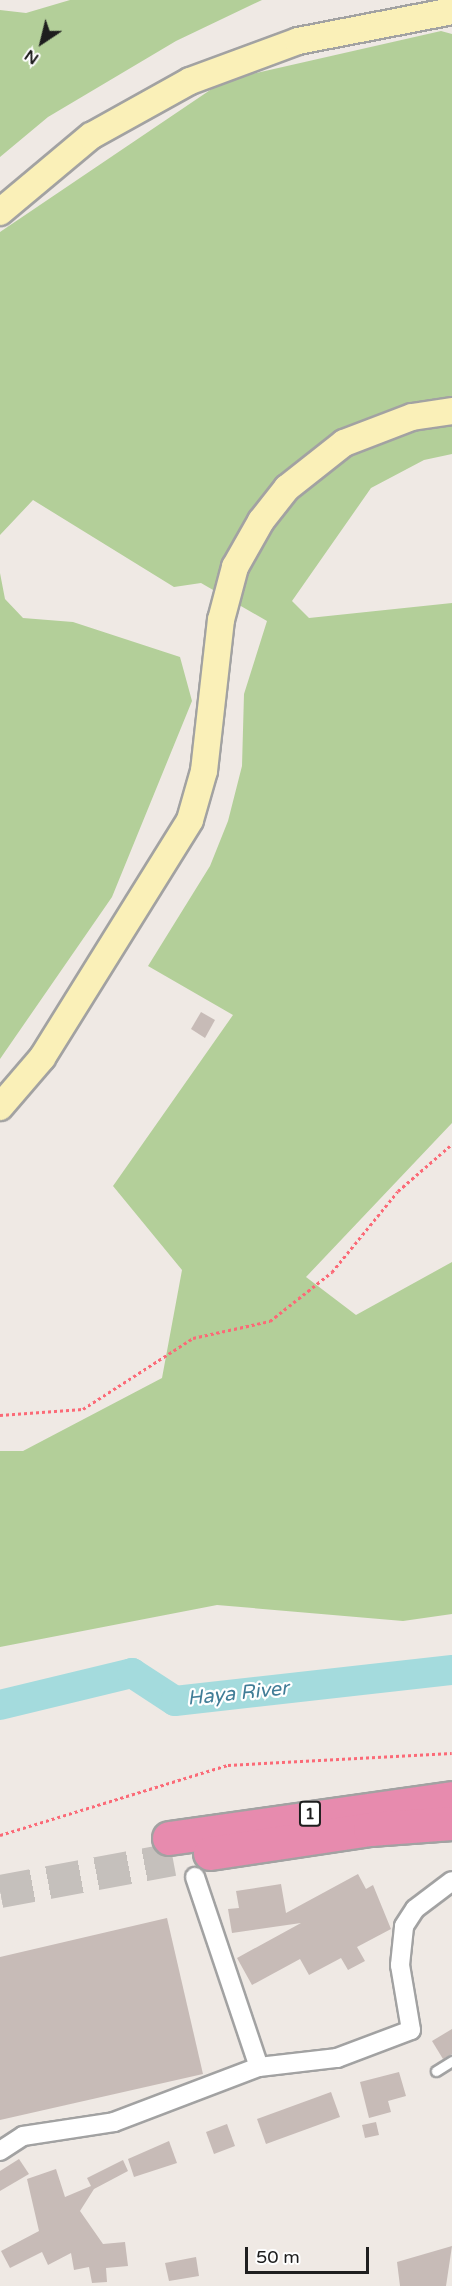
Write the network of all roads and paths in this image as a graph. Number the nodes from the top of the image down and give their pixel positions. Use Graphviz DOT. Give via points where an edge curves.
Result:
graph roads {
  1 [pos="452,11"];
  2 [pos="0,212"];
  3 [pos="452,411"];
  4 [pos="0,1107"];
  5 [pos="452,1144"];
  6 [pos="0,1415"];
  7 [pos="452,1753"];
  8 [pos="452,1798"];
  9 [pos="452,1823"];
  10 [pos="0,1835"];
  11 [pos="179,1858"];
  12 [pos="452,1881"];
  13 [pos="452,2061"];
  14 [pos="260,2067"];
  15 [pos="436,2071"];
  16 [pos="0,2151"];
  1 -- 2 [label="street" via="298,42 190,81 92,136"];
  3 -- 4 [label="street" via="412,417 344,443 287,488 261,521 235,567 221,620 204,771 190,820 42,1058"];
  5 -- 6 [label="path" via="398,1191 332,1272 270,1321 193,1338 83,1409"];
  7 -- 10 [label="path" via="228,1765"];
  8 -- 11 [label="highway, 1"];
  9 -- 11 [label="highway, 1" via="370,1829"];
  11 -- 14 [label="street"];
  12 -- 14 [label="street" via="415,1909 404,1926 400,1965 411,2030 337,2058"];
  13 -- 15 [label="lane"];
  14 -- 16 [label="street" via="114,2122 23,2136"];
}
